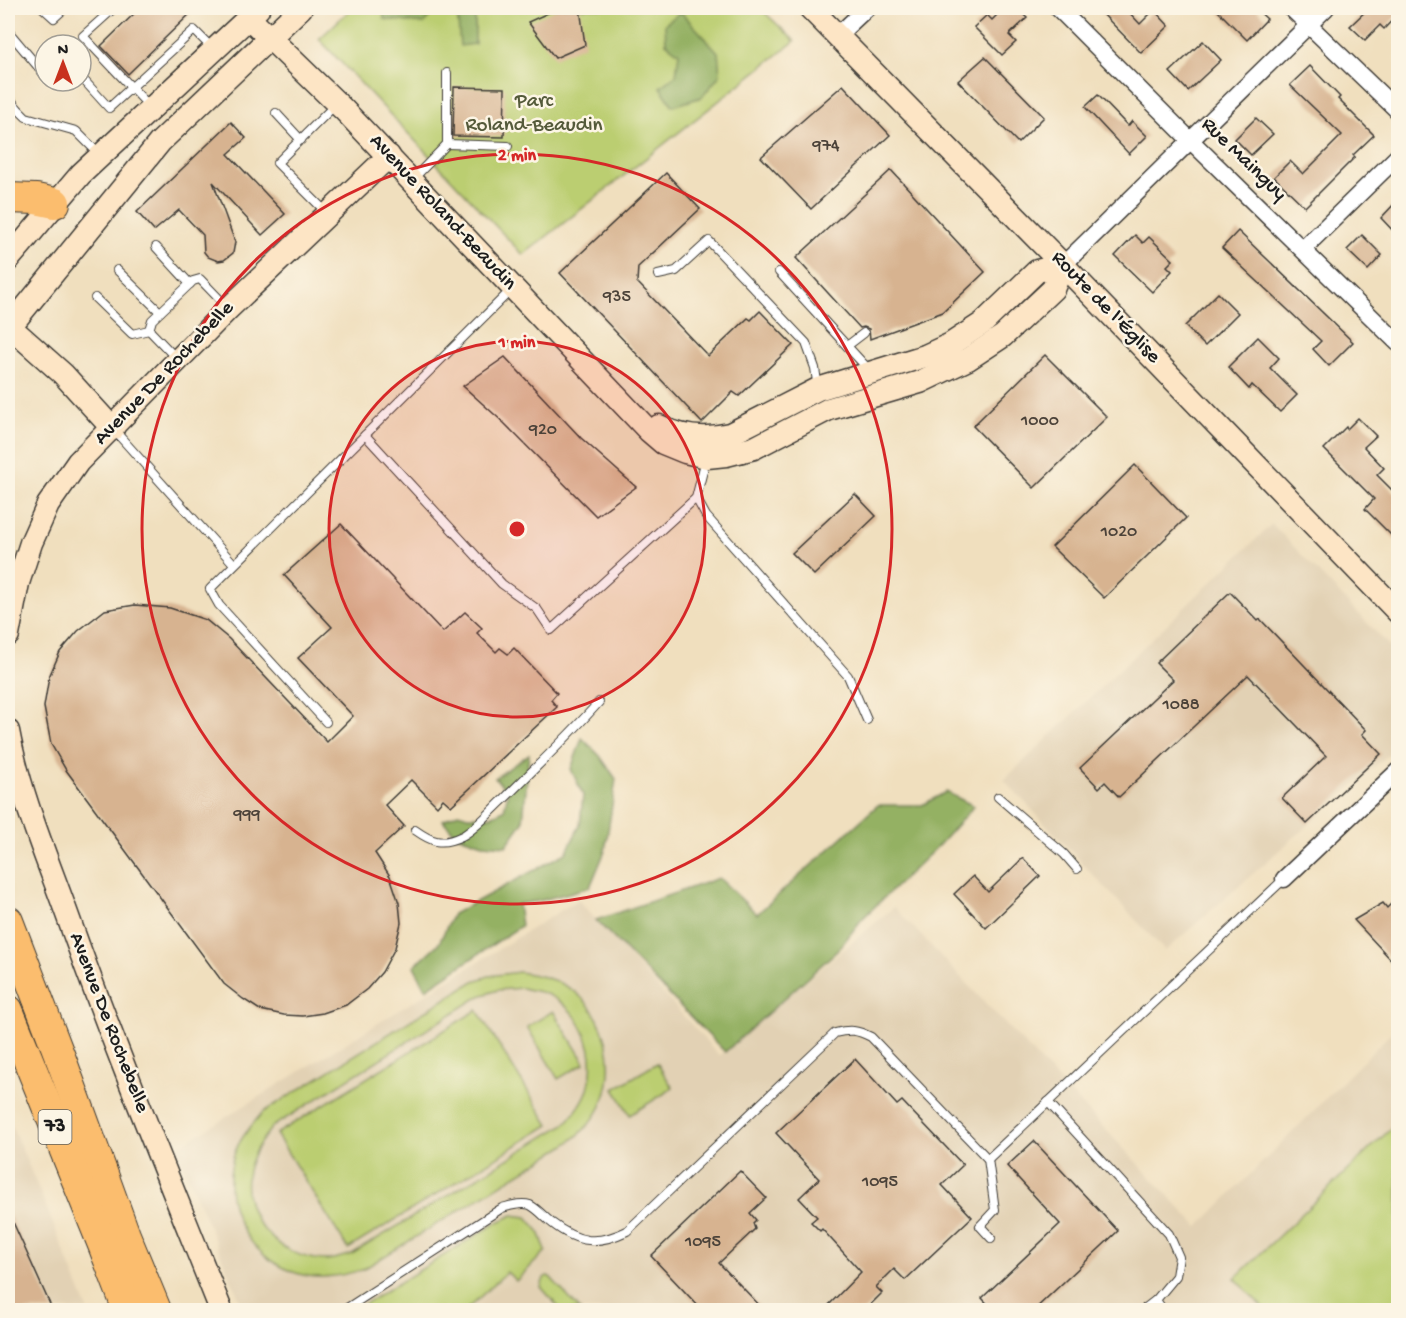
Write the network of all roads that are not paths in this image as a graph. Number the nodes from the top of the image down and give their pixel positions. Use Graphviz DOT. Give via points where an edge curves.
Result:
graph roads {
  1 [pos="43,8"];
  2 [pos="65,8"];
  3 [pos="114,8"];
  4 [pos="301,8"];
  5 [pos="810,8"];
  6 [pos="867,8"];
  7 [pos="1058,8"];
  8 [pos="1291,8"];
  9 [pos="1326,8"];
  10 [pos="249,11"];
  11 [pos="1308,25"];
  12 [pos="8,32"];
  13 [pos="837,36"];
  14 [pos="269,37"];
  15 [pos="214,50"];
  16 [pos="33,61"];
  17 [pos="447,73"];
  18 [pos="133,88"];
  19 [pos="93,90"];
  20 [pos="8,96"];
  21 [pos="337,103"];
  22 [pos="17,108"];
  23 [pos="152,108"];
  24 [pos="1398,111"];
  25 [pos="276,113"];
  26 [pos="8,115"];
  27 [pos="301,140"];
  28 [pos="1190,140"];
  29 [pos="447,144"];
  30 [pos="508,146"];
  31 [pos="101,156"];
  32 [pos="389,156"];
  33 [pos="1398,156"];
  34 [pos="412,181"];
  35 [pos="8,198"];
  36 [pos="55,203"];
  37 [pos="328,214"];
  38 [pos="156,247"];
  39 [pos="1303,249"];
  40 [pos="8,260"];
  41 [pos="1063,265"];
  42 [pos="117,270"];
  43 [pos="778,272"];
  44 [pos="658,275"];
  45 [pos="190,284"];
  46 [pos="513,288"];
  47 [pos="95,298"];
  48 [pos="228,309"];
  49 [pos="160,312"];
  50 [pos="8,327"];
  51 [pos="149,330"];
  52 [pos="864,333"];
  53 [pos="1398,343"];
  54 [pos="847,346"];
  55 [pos="178,360"];
  56 [pos="872,374"];
  57 [pos="818,389"];
  58 [pos="112,429"];
  59 [pos="365,435"];
  60 [pos="708,447"];
  61 [pos="696,498"];
  62 [pos="234,564"];
  63 [pos="1398,612"];
  64 [pos="8,635"];
  65 [pos="599,702"];
  66 [pos="867,720"];
  67 [pos="326,722"];
  68 [pos="8,731"];
  69 [pos="1398,771"];
  70 [pos="998,796"];
  71 [pos="415,830"];
  72 [pos="1077,869"];
  73 [pos="1284,879"];
  74 [pos="8,921"];
  75 [pos="8,1010"];
  76 [pos="62,1062"];
  77 [pos="1048,1102"];
  78 [pos="988,1159"];
  79 [pos="991,1238"];
  80 [pos="1156,1300"];
  81 [pos="128,1311"];
  82 [pos="156,1311"];
  83 [pos="176,1311"];
  84 [pos="220,1311"];
  85 [pos="344,1311"];
  86 [pos="1143,1311"];
  87 [pos="1163,1311"];
  1 -- 2 [label="lane" via="54,18"];
  3 -- 18 [label="lane" via="83,36"];
  4 -- 14 [label="street"];
  5 -- 13 [label="street, Route de l'Église"];
  6 -- 13 [label="street"];
  7 -- 28 [label="street, Rue Mainguy"];
  8 -- 11 [label="street"];
  9 -- 11 [label="street"];
  10 -- 14 [label="street, Avenue Roland-Beaudin"];
  10 -- 15 [label="street"];
  11 -- 24 [label="street"];
  11 -- 28 [label="street"];
  12 -- 16 [label="lane"];
  13 -- 41 [label="street, Route de l'Église"];
  14 -- 21 [label="street, Avenue Roland-Beaudin"];
  14 -- 50 [label="street" via="160,142"];
  15 -- 18 [label="lane" via="194,30"];
  15 -- 23 [label="street"];
  17 -- 29 [label="lane"];
  18 -- 19 [label="lane" via="110,108"];
  18 -- 23 [label="lane"];
  20 -- 22 [label="lane"];
  21 -- 27 [label="lane"];
  21 -- 32 [label="street, Avenue Roland-Beaudin"];
  22 -- 26 [label="lane"];
  22 -- 31 [label="lane" via="26,117 76,131"];
  23 -- 31 [label="street"];
  25 -- 27 [label="lane"];
  27 -- 37 [label="lane" via="277,163"];
  28 -- 39 [label="street, Rue Mainguy"];
  28 -- 41 [label="street"];
  29 -- 30 [label="lane"];
  29 -- 34 [label="lane"];
  31 -- 36 [label="street"];
  32 -- 34 [label="street, Avenue Roland-Beaudin"];
  32 -- 37 [label="street, Avenue De Rochebelle"];
  33 -- 39 [label="street"];
  34 -- 46 [label="street, Avenue Roland-Beaudin"];
  35 -- 36 [label="highway"];
  36 -- 40 [label="street"];
  37 -- 48 [label="street, Avenue De Rochebelle"];
  38 -- 45 [label="lane"];
  39 -- 53 [label="street, Rue Mainguy"];
  41 -- 56 [label="street, Avenue Roland-Beaudin" via="1037,271 982,323 951,344"];
  41 -- 60 [label="street, Avenue Roland-Beaudin" via="1053,289 1003,336 968,359 920,382 829,409 754,448 726,455"];
  41 -- 63 [label="street, Route de l'Église"];
  42 -- 49 [label="lane"];
  43 -- 54 [label="lane"];
  44 -- 57 [label="lane" via="676,271 709,241 806,343"];
  45 -- 48 [label="lane" via="200,279"];
  45 -- 49 [label="lane"];
  46 -- 59 [label="lane"];
  46 -- 60 [label="street, Avenue Roland-Beaudin" via="631,412"];
  47 -- 51 [label="lane" via="132,334"];
  48 -- 55 [label="street, Avenue De Rochebelle"];
  49 -- 51 [label="lane"];
  50 -- 58 [label="street" via="63,374"];
  51 -- 55 [label="lane"];
  52 -- 54 [label="lane"];
  54 -- 56 [label="lane"];
  55 -- 58 [label="street, Avenue De Rochebelle"];
  56 -- 57 [label="street, Avenue Roland-Beaudin"];
  57 -- 60 [label="street, Avenue Roland-Beaudin"];
  58 -- 62 [label="lane"];
  58 -- 64 [label="street, Avenue De Rochebelle" via="78,462 48,505 18,583"];
  59 -- 61 [label="lane" via="502,584 537,609 551,630"];
  59 -- 62 [label="lane"];
  60 -- 61 [label="lane"];
  61 -- 66 [label="lane" via="706,516 848,676"];
  62 -- 67 [label="lane" via="210,589 219,604"];
  65 -- 71 [label="lane" via="463,835 431,842"];
  68 -- 84 [label="street, Avenue De Rochebelle" via="24,794 88,975"];
  69 -- 73 [label="street"];
  70 -- 72 [label="lane"];
  73 -- 77 [label="lane"];
  74 -- 76 [label="highway, 73"];
  75 -- 81 [label="highway, 73"];
  76 -- 82 [label="highway, 73"];
  76 -- 83 [label="highway" via="144,1227"];
  77 -- 78 [label="lane"];
  77 -- 80 [label="lane" via="1169,1234 1179,1257 1176,1276"];
  78 -- 79 [label="lane" via="995,1210 980,1226"];
  78 -- 85 [label="lane" via="871,1036 846,1030 835,1033 627,1231 610,1239 588,1240 558,1228 528,1204 502,1208"];
  80 -- 86 [label="lane"];
  80 -- 87 [label="lane"];
}
